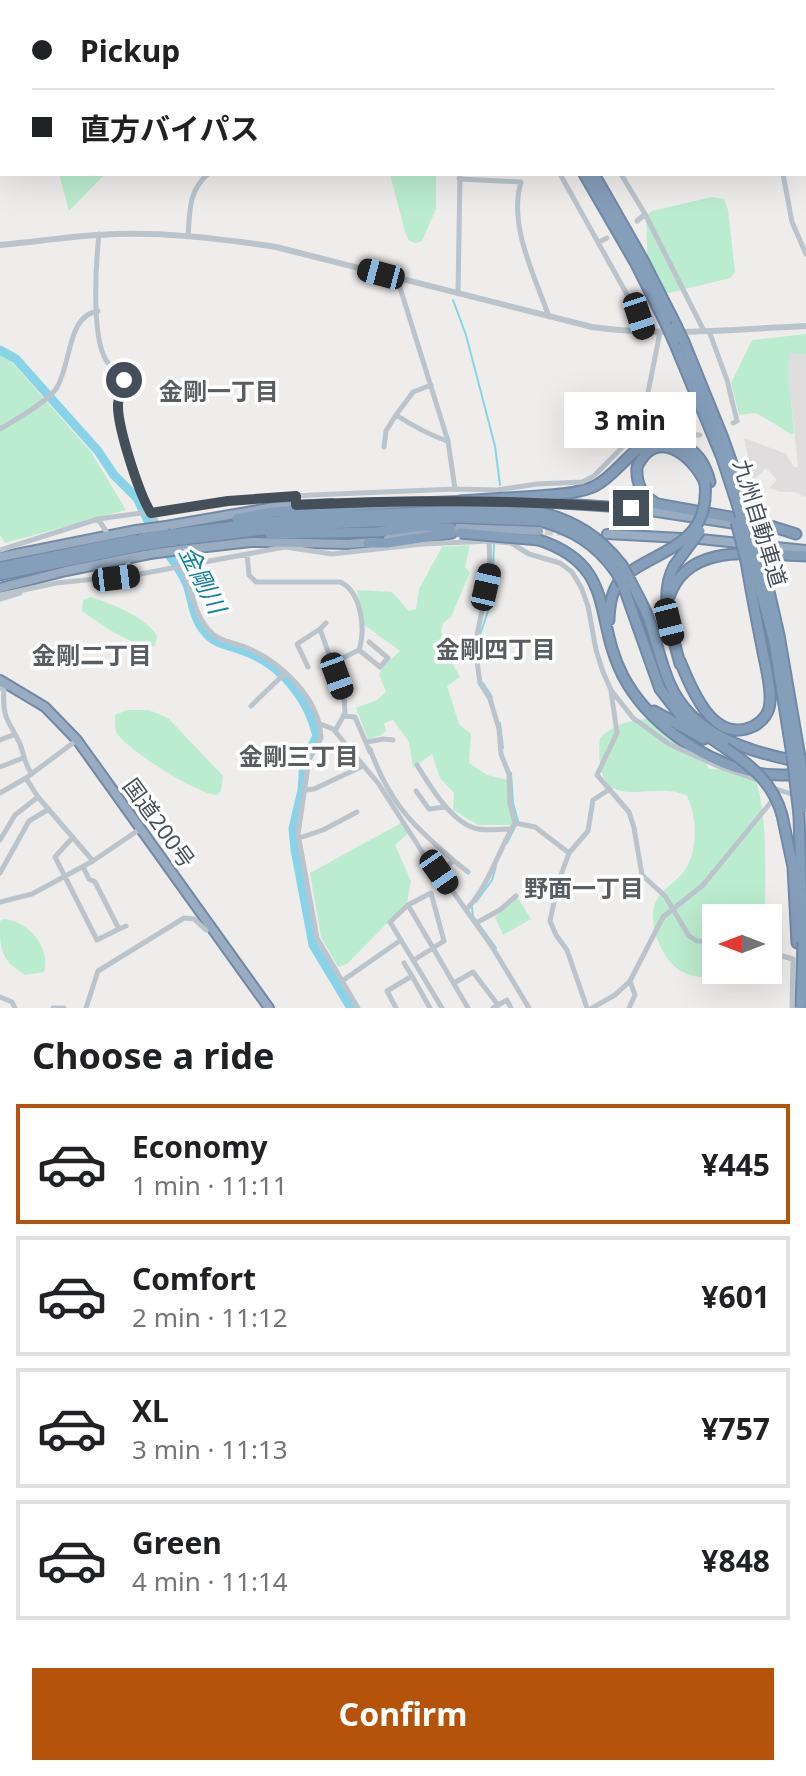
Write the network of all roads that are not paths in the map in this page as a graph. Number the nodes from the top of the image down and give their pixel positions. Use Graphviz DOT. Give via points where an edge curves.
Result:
graph roads {
  1 [pos="206,176"];
  2 [pos="460,176"];
  3 [pos="561,176"];
  4 [pos="585,176"];
  5 [pos="595,176"];
  6 [pos="622,176"];
  7 [pos="783,176"];
  8 [pos="645,214"];
  9 [pos="637,221"];
  10 [pos="99,234"];
  11 [pos="188,236"];
  12 [pos="607,238"];
  13 [pos="599,242"];
  14 [pos="0,245"];
  15 [pos="806,254"];
  16 [pos="397,278"];
  17 [pos="458,294"];
  18 [pos="98,311"];
  19 [pos="549,317"];
  20 [pos="806,326"];
  21 [pos="667,327"];
  22 [pos="706,331"];
  23 [pos="644,332"];
  24 [pos="679,342"];
  25 [pos="431,385"];
  26 [pos="396,415"];
  27 [pos="733,423"];
  28 [pos="0,429"];
  29 [pos="635,435"];
  30 [pos="700,435"];
  31 [pos="448,441"];
  32 [pos="384,447"];
  33 [pos="708,482"];
  34 [pos="525,487"];
  35 [pos="455,489"];
  36 [pos="489,491"];
  37 [pos="296,501"];
  38 [pos="384,504"];
  39 [pos="739,507"];
  40 [pos="151,513"];
  41 [pos="98,519"];
  42 [pos="540,519"];
  43 [pos="458,520"];
  44 [pos="106,531"];
  45 [pos="607,534"];
  46 [pos="191,535"];
  47 [pos="803,535"];
  48 [pos="173,538"];
  49 [pos="489,541"];
  50 [pos="143,542"];
  51 [pos="323,543"];
  52 [pos="368,543"];
  53 [pos="0,550"];
  54 [pos="12,551"];
  55 [pos="525,551"];
  56 [pos="323,553"];
  57 [pos="806,553"];
  58 [pos="247,554"];
  59 [pos="0,557"];
  60 [pos="754,561"];
  61 [pos="127,562"];
  62 [pos="183,565"];
  63 [pos="0,567"];
  64 [pos="0,575"];
  65 [pos="135,575"];
  66 [pos="626,582"];
  67 [pos="0,588"];
  68 [pos="0,597"];
  69 [pos="668,612"];
  70 [pos="326,623"];
  71 [pos="320,629"];
  72 [pos="369,642"];
  73 [pos="611,643"];
  74 [pos="359,650"];
  75 [pos="680,661"];
  76 [pos="332,663"];
  77 [pos="308,667"];
  78 [pos="285,673"];
  79 [pos="0,680"];
  80 [pos="0,688"];
  81 [pos="611,690"];
  82 [pos="637,695"];
  83 [pos="251,706"];
  84 [pos="344,716"];
  85 [pos="317,722"];
  86 [pos="333,729"];
  87 [pos="13,735"];
  88 [pos="321,738"];
  89 [pos="0,740"];
  90 [pos="77,740"];
  91 [pos="393,740"];
  92 [pos="367,742"];
  93 [pos="725,748"];
  94 [pos="370,749"];
  95 [pos="748,749"];
  96 [pos="801,757"];
  97 [pos="23,758"];
  98 [pos="417,765"];
  99 [pos="363,766"];
  100 [pos="0,767"];
  101 [pos="806,775"];
  102 [pos="29,776"];
  103 [pos="378,783"];
  104 [pos="610,789"];
  105 [pos="306,790"];
  106 [pos="416,791"];
  107 [pos="779,792"];
  108 [pos="0,793"];
  109 [pos="38,797"];
  110 [pos="806,798"];
  111 [pos="445,807"];
  112 [pos="49,809"];
  113 [pos="802,811"];
  114 [pos="357,812"];
  115 [pos="513,826"];
  116 [pos="140,829"];
  117 [pos="73,837"];
  118 [pos="299,838"];
  119 [pos="0,840"];
  120 [pos="569,853"];
  121 [pos="453,860"];
  122 [pos="93,861"];
  123 [pos="83,867"];
  124 [pos="468,872"];
  125 [pos="0,873"];
  126 [pos="65,877"];
  127 [pos="454,893"];
  128 [pos="516,896"];
  129 [pos="0,902"];
  130 [pos="408,905"];
  131 [pos="672,909"];
  132 [pos="466,910"];
  133 [pos="476,923"];
  134 [pos="126,926"];
  135 [pos="212,927"];
  136 [pos="119,929"];
  137 [pos="401,940"];
  138 [pos="702,941"];
  139 [pos="800,942"];
  140 [pos="434,948"];
  141 [pos="782,956"];
  142 [pos="793,959"];
  143 [pos="414,960"];
  144 [pos="806,960"];
  145 [pos="404,963"];
  146 [pos="412,976"];
  147 [pos="342,981"];
  148 [pos="630,981"];
  149 [pos="454,983"];
  150 [pos="0,997"];
  151 [pos="806,997"];
  152 [pos="496,1006"];
  153 [pos="15,1008"];
  154 [pos="53,1008"];
  155 [pos="64,1008"];
  156 [pos="80,1008"];
  157 [pos="86,1008"];
  158 [pos="269,1008"];
  159 [pos="358,1008"];
  160 [pos="396,1008"];
  161 [pos="430,1008"];
  162 [pos="442,1008"];
  163 [pos="468,1008"];
  164 [pos="511,1008"];
  165 [pos="529,1008"];
  166 [pos="589,1008"];
  167 [pos="629,1008"];
  168 [pos="797,1008"];
  1 -- 11 [label="street" via="195,186"];
  2 -- 17 [label="street"];
  2 -- 19 [label="street" via="521,182 517,214"];
  3 -- 13 [label="street"];
  4 -- 21 [label="highway, 九州自動車道"];
  5 -- 21 [label="highway, 九州自動車道" via="643,260"];
  6 -- 8 [label="street"];
  7 -- 15 [label="street" via="792,222"];
  8 -- 9 [label="street"];
  8 -- 22 [label="street"];
  10 -- 11 [label="street"];
  10 -- 14 [label="street"];
  10 -- 18 [label="street"];
  11 -- 16 [label="street" via="276,247"];
  12 -- 13 [label="street"];
  13 -- 23 [label="street"];
  16 -- 17 [label="street"];
  16 -- 25 [label="street"];
  17 -- 19 [label="street"];
  18 -- 28 [label="street" via="77,324 55,391"];
  18 -- 40 [label="street" via="104,356 124,377 118,409 138,486"];
  19 -- 23 [label="street"];
  20 -- 22 [label="street"];
  21 -- 22 [label="street"];
  21 -- 23 [label="street"];
  21 -- 24 [label="highway, 九州自動車道, bridge"];
  21 -- 29 [label="street" via="645,417"];
  22 -- 27 [label="street" via="727,380 737,421"];
  24 -- 39 [label="highway, 九州自動車道"];
  24 -- 39 [label="highway, 九州自動車道" via="723,438"];
  25 -- 26 [label="street" via="413,392"];
  25 -- 31 [label="street"];
  26 -- 31 [label="street" via="423,434"];
  26 -- 32 [label="street"];
  29 -- 30 [label="street"];
  29 -- 34 [label="street" via="582,482"];
  31 -- 35 [label="street"];
  33 -- 42 [label="highway" via="705,466 689,448 650,442 602,482 573,493"];
  33 -- 47 [label="highway" via="689,457 672,448 656,448 637,467 638,487 657,504"];
  33 -- 69 [label="highway, bridge" via="711,497 705,521 667,584"];
  33 -- 73 [label="highway, bridge" via="697,525 678,545 617,581 610,606"];
  34 -- 36 [label="street"];
  34 -- 55 [label="street"];
  35 -- 36 [label="street"];
  35 -- 37 [label="street"];
  36 -- 49 [label="street"];
  37 -- 38 [label="highway"];
  37 -- 40 [label="street" via="228,501"];
  37 -- 48 [label="highway"];
  38 -- 43 [label="highway"];
  38 -- 46 [label="highway" via="273,512"];
  39 -- 60 [label="highway, bridge"];
  39 -- 60 [label="highway, 九州自動車道, bridge"];
  40 -- 41 [label="street"];
  40 -- 62 [label="street"];
  41 -- 44 [label="street"];
  41 -- 54 [label="street" via="28,540"];
  42 -- 43 [label="highway, bridge"];
  42 -- 43 [label="highway, bridge"];
  42 -- 43 [label="highway, bridge"];
  42 -- 47 [label="highway" via="631,508"];
  42 -- 66 [label="highway, bridge" via="560,517 594,535"];
  42 -- 73 [label="highway" via="559,546 586,568"];
  43 -- 46 [label="highway"];
  43 -- 52 [label="highway"];
  45 -- 57 [label="highway"];
  46 -- 48 [label="highway"];
  48 -- 50 [label="highway, bridge"];
  48 -- 50 [label="highway, bridge"];
  48 -- 51 [label="highway"];
  49 -- 55 [label="street"];
  49 -- 56 [label="street"];
  49 -- 115 [label="street" via="490,569 475,646 480,683 490,699 509,774"];
  50 -- 54 [label="highway"];
  50 -- 63 [label="highway"];
  50 -- 64 [label="highway"];
  50 -- 67 [label="highway" via="66,571"];
  51 -- 52 [label="highway"];
  51 -- 56 [label="highway"];
  53 -- 54 [label="street"];
  54 -- 59 [label="highway"];
  55 -- 81 [label="street" via="572,572 588,606 598,661"];
  56 -- 58 [label="street" via="285,547"];
  57 -- 69 [label="highway" via="701,559 674,584"];
  58 -- 62 [label="street"];
  58 -- 74 [label="street" via="249,575 256,582 349,586 359,610"];
  60 -- 75 [label="highway" via="771,699 763,719 747,728 722,724 706,712"];
  60 -- 96 [label="highway, 九州自動車道"];
  60 -- 96 [label="highway, 九州自動車道" via="779,635"];
  61 -- 65 [label="street"];
  62 -- 65 [label="street"];
  62 -- 78 [label="street" via="195,607 215,637 253,651"];
  65 -- 68 [label="street" via="56,583"];
  66 -- 93 [label="highway" via="660,689 684,720"];
  66 -- 95 [label="highway" via="647,615 677,699 708,729"];
  69 -- 75 [label="highway"];
  70 -- 71 [label="street"];
  71 -- 76 [label="street"];
  71 -- 77 [label="street" via="297,644"];
  72 -- 74 [label="street" via="388,658 380,667"];
  73 -- 82 [label="highway" via="623,677"];
  74 -- 76 [label="street"];
  75 -- 95 [label="highway" via="697,712"];
  76 -- 84 [label="street" via="344,695"];
  78 -- 83 [label="street"];
  78 -- 85 [label="street" via="307,697"];
  79 -- 90 [label="highway, 国道200号" via="45,707"];
  80 -- 87 [label="street"];
  81 -- 104 [label="street" via="617,733 597,775"];
  81 -- 107 [label="street" via="656,737"];
  82 -- 93 [label="highway" via="675,724"];
  82 -- 101 [label="highway" via="657,720 707,754 765,774"];
  84 -- 86 [label="street"];
  84 -- 92 [label="street" via="355,717"];
  85 -- 86 [label="street"];
  85 -- 88 [label="street"];
  86 -- 88 [label="street"];
  86 -- 99 [label="street"];
  87 -- 89 [label="street"];
  87 -- 97 [label="street"];
  88 -- 105 [label="street" via="310,751"];
  90 -- 102 [label="street"];
  90 -- 116 [label="highway, 国道200号"];
  91 -- 92 [label="street"];
  92 -- 94 [label="street"];
  93 -- 139 [label="highway, bridge" via="760,774 775,795 793,867"];
  94 -- 103 [label="street"];
  94 -- 121 [label="street" via="405,816"];
  95 -- 96 [label="highway" via="776,758"];
  96 -- 113 [label="highway, 九州自動車道, bridge"];
  97 -- 100 [label="street"];
  97 -- 102 [label="street"];
  98 -- 111 [label="street"];
  99 -- 103 [label="street"];
  99 -- 105 [label="street"];
  102 -- 108 [label="street"];
  102 -- 109 [label="street"];
  103 -- 127 [label="street"];
  104 -- 120 [label="street" via="593,800 588,831"];
  104 -- 131 [label="street" via="629,812 642,875"];
  105 -- 118 [label="street"];
  106 -- 111 [label="street" via="429,809"];
  107 -- 110 [label="street"];
  107 -- 131 [label="street" via="703,885"];
  109 -- 112 [label="street"];
  109 -- 119 [label="street" via="15,815"];
  111 -- 115 [label="street" via="474,828"];
  112 -- 117 [label="street"];
  112 -- 125 [label="street" via="29,821"];
  113 -- 139 [label="highway, 九州自動車道"];
  114 -- 118 [label="street"];
  115 -- 120 [label="street" via="535,827"];
  115 -- 132 [label="street" via="490,879"];
  116 -- 122 [label="street"];
  116 -- 135 [label="highway, 国道200号"];
  117 -- 122 [label="street"];
  117 -- 126 [label="street" via="55,857"];
  118 -- 147 [label="street" via="317,938"];
  120 -- 166 [label="street" via="550,921"];
  121 -- 124 [label="street"];
  121 -- 127 [label="street" via="446,869"];
  122 -- 123 [label="street"];
  123 -- 126 [label="street"];
  123 -- 136 [label="street"];
  126 -- 129 [label="street" via="32,894"];
  126 -- 136 [label="street" via="97,940"];
  127 -- 132 [label="street"];
  128 -- 133 [label="street"];
  130 -- 137 [label="street" via="390,922"];
  130 -- 140 [label="street"];
  130 -- 140 [label="street" via="431,893 444,941"];
  131 -- 138 [label="street" via="689,936"];
  131 -- 148 [label="street"];
  132 -- 133 [label="street"];
  133 -- 165 [label="street"];
  134 -- 136 [label="street"];
  135 -- 157 [label="street" via="206,930 184,918 121,955 95,976"];
  135 -- 158 [label="highway, 国道200号"];
  137 -- 143 [label="street"];
  137 -- 147 [label="street"];
  139 -- 168 [label="highway, bridge"];
  140 -- 143 [label="street"];
  140 -- 149 [label="street"];
  141 -- 142 [label="street"];
  142 -- 144 [label="street"];
  142 -- 168 [label="street"];
  143 -- 162 [label="street"];
  145 -- 146 [label="street"];
  146 -- 160 [label="street" via="387,991"];
  146 -- 161 [label="street"];
  147 -- 159 [label="street"];
  148 -- 166 [label="street"];
  148 -- 167 [label="street" via="635,995"];
  149 -- 152 [label="street" via="473,972"];
  149 -- 163 [label="street"];
  150 -- 153 [label="street"];
  151 -- 168 [label="street"];
  152 -- 164 [label="street" via="507,1000"];
  154 -- 155 [label="street"];
  156 -- 157 [label="street"];
}
